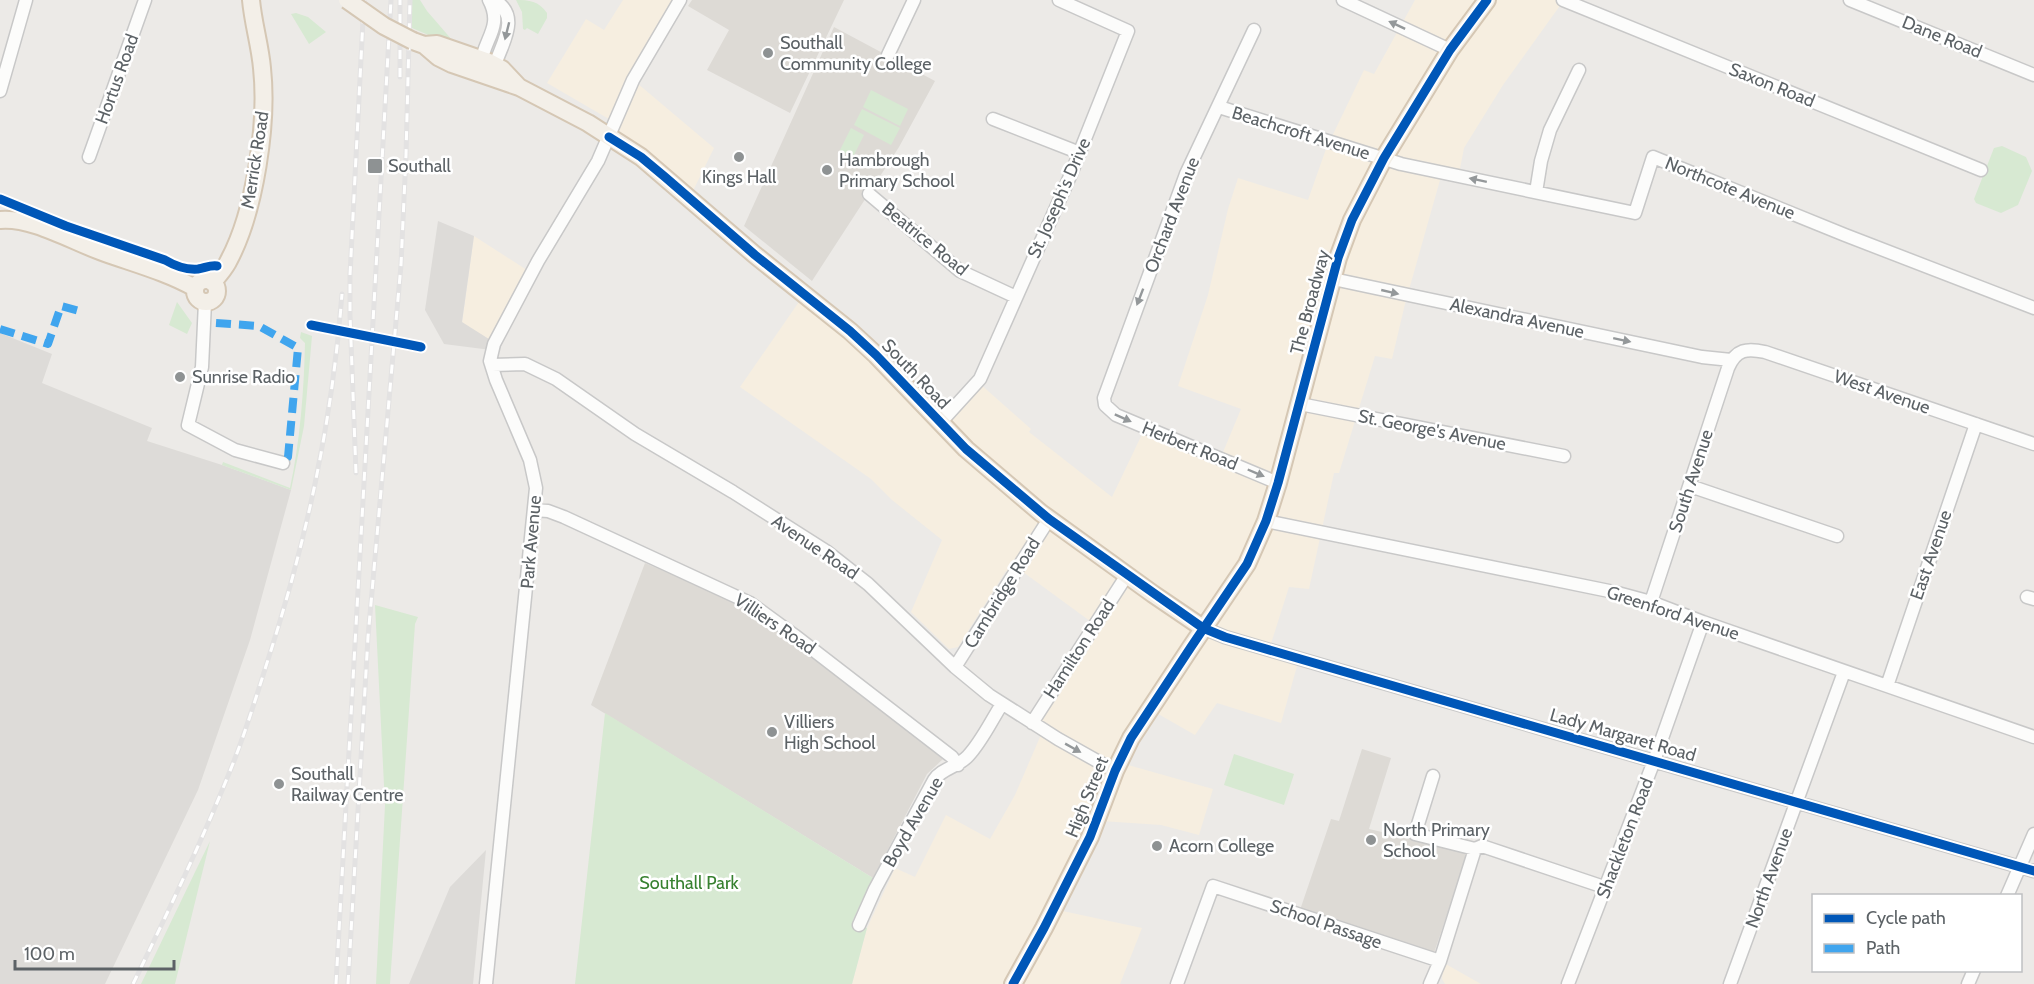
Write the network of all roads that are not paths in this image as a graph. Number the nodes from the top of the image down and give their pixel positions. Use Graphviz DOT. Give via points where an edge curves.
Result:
graph roads {
  1 [pos="26,0"];
  2 [pos="145,0"];
  3 [pos="251,0"];
  4 [pos="258,0"];
  5 [pos="347,0"];
  6 [pos="489,0"];
  7 [pos="494,0"];
  8 [pos="680,0"];
  9 [pos="914,0"];
  10 [pos="1059,0"];
  11 [pos="1343,0"];
  12 [pos="1486,0"];
  13 [pos="1563,0"];
  14 [pos="1850,0"];
  15 [pos="256,29"];
  16 [pos="1254,30"];
  17 [pos="418,43"];
  18 [pos="1450,50"];
  19 [pos="888,55"];
  20 [pos="492,69"];
  21 [pos="1579,70"];
  22 [pos="2034,75"];
  23 [pos="0,91"];
  24 [pos="1219,107"];
  25 [pos="993,119"];
  26 [pos="609,137"];
  27 [pos="1080,153"];
  28 [pos="89,157"];
  29 [pos="1384,158"];
  30 [pos="1981,170"];
  31 [pos="1536,192"];
  32 [pos="869,194"];
  33 [pos="0,220"];
  34 [pos="1333,279"];
  35 [pos="213,283"];
  36 [pos="195,288"];
  37 [pos="1016,297"];
  38 [pos="206,302"];
  39 [pos="2034,308"];
  40 [pos="1731,360"];
  41 [pos="492,365"];
  42 [pos="1300,404"];
  43 [pos="1105,405"];
  44 [pos="940,423"];
  45 [pos="1976,424"];
  46 [pos="2034,444"];
  47 [pos="1564,456"];
  48 [pos="283,463"];
  49 [pos="1278,483"];
  50 [pos="1690,486"];
  51 [pos="534,510"];
  52 [pos="1049,519"];
  53 [pos="1274,523"];
  54 [pos="1837,536"];
  55 [pos="1128,575"];
  56 [pos="1651,602"];
  57 [pos="1703,622"];
  58 [pos="1203,628"];
  59 [pos="955,667"];
  60 [pos="1844,672"];
  61 [pos="1887,686"];
  62 [pos="1002,704"];
  63 [pos="1032,723"];
  64 [pos="2034,737"];
  65 [pos="1654,761"];
  66 [pos="958,765"];
  67 [pos="1115,771"];
  68 [pos="1433,776"];
  69 [pos="1796,803"];
  70 [pos="2034,834"];
  71 [pos="1475,849"];
  72 [pos="2019,866"];
  73 [pos="2034,871"];
  74 [pos="1607,888"];
  75 [pos="2008,894"];
  76 [pos="859,925"];
  77 [pos="1440,961"];
  78 [pos="486,984"];
  79 [pos="1013,984"];
  80 [pos="1177,984"];
  81 [pos="1430,984"];
  82 [pos="1568,984"];
  83 [pos="1730,984"];
  1 -- 23 [label="street"];
  2 -- 28 [label="street, Hortus Road"];
  3 -- 15 [label="main road, Merrick Road"];
  4 -- 15 [label="main road, Merrick Road"];
  5 -- 17 [label="main road, South Road, bridge" via="384,26"];
  6 -- 20 [label="street" via="495,14"];
  7 -- 20 [label="street, one-way" via="509,17 507,35"];
  8 -- 26 [label="street, Park Avenue" via="633,80"];
  9 -- 19 [label="street"];
  10 -- 27 [label="street, St. Joseph's Drive" via="1128,31"];
  18 -- 11 [label="street, one-way"];
  12 -- 18 [label="main road, The Broadway"];
  13 -- 30 [label="street, Saxon Road"];
  14 -- 22 [label="street, Dane Road"];
  15 -- 35 [label="main road, Merrick Road" via="264,108 259,154 238,242"];
  16 -- 24 [label="street, Orchard Avenue"];
  17 -- 20 [label="main road, South Road" via="437,44"];
  17 -- 20 [label="main road, South Road" via="452,64"];
  18 -- 29 [label="main road, The Broadway"];
  20 -- 26 [label="main road, South Road"];
  21 -- 31 [label="street" via="1550,130"];
  24 -- 29 [label="street, Beachcroft Avenue"];
  24 -- 43 [label="street, Orchard Avenue, one-way" via="1181,185 1106,389"];
  25 -- 27 [label="street"];
  26 -- 41 [label="street, Park Avenue" via="500,329 492,350"];
  26 -- 44 [label="main road, South Road" via="641,157 850,331"];
  27 -- 37 [label="street, St. Joseph's Drive"];
  31 -- 29 [label="street, Northcote Avenue, one-way"];
  29 -- 34 [label="main road, The Broadway" via="1352,220"];
  31 -- 39 [label="street, Northcote Avenue" via="1635,213 1653,157"];
  32 -- 37 [label="street, Beatrice Road" via="960,271"];
  33 -- 36 [label="main road" via="36,226 159,270"];
  34 -- 40 [label="street, Alexandra Avenue, one-way"];
  34 -- 42 [label="main road, The Broadway"];
  35 -- 36 [label="main road" via="203,280"];
  35 -- 38 [label="main road" via="216,294"];
  36 -- 38 [label="main road" via="198,299"];
  37 -- 44 [label="street, St. Joseph's Drive" via="980,379"];
  38 -- 48 [label="street" via="202,367 188,425 235,450"];
  40 -- 45 [label="street, West Avenue" via="1745,350 1765,352"];
  40 -- 50 [label="street, South Avenue"];
  41 -- 51 [label="street, Park Avenue" via="534,471"];
  41 -- 59 [label="street, Avenue Road" via="519,363 543,372 826,551 868,584"];
  42 -- 47 [label="street, St. George's Avenue"];
  42 -- 49 [label="main road, The Broadway"];
  43 -- 49 [label="street, Herbert Road, one-way" via="1116,415"];
  44 -- 52 [label="main road, South Road"];
  45 -- 46 [label="street, West Avenue"];
  45 -- 61 [label="street, East Avenue"];
  49 -- 53 [label="main road, The Broadway"];
  50 -- 54 [label="street"];
  50 -- 56 [label="street, South Avenue"];
  51 -- 66 [label="street, Villiers Road" via="564,517 750,603 952,756"];
  51 -- 78 [label="street, Park Avenue"];
  52 -- 55 [label="main road, South Road"];
  52 -- 59 [label="street, Cambridge Road"];
  53 -- 56 [label="street, Greenford Avenue"];
  53 -- 58 [label="main road, The Broadway"];
  55 -- 58 [label="main road, South Road"];
  55 -- 63 [label="street, Hamilton Road"];
  56 -- 57 [label="street, Greenford Avenue"];
  57 -- 60 [label="street, Greenford Avenue"];
  57 -- 65 [label="street, Shackleton Road"];
  58 -- 65 [label="street, Lady Margaret Road"];
  58 -- 67 [label="main road, High Street" via="1137,729"];
  59 -- 62 [label="street, Avenue Road"];
  60 -- 61 [label="street, Greenford Avenue"];
  60 -- 69 [label="street, North Avenue"];
  61 -- 64 [label="street, Greenford Avenue"];
  62 -- 63 [label="street, Avenue Road"];
  62 -- 66 [label="street, Boyd Avenue"];
  63 -- 67 [label="street, Avenue Road, one-way"];
  65 -- 69 [label="street, Lady Margaret Road"];
  65 -- 74 [label="street, Shackleton Road"];
  66 -- 76 [label="street, Boyd Avenue" via="934,780"];
  67 -- 79 [label="main road, High Street" via="1099,819"];
  68 -- 71 [label="street" via="1415,834"];
  69 -- 72 [label="street, Lady Margaret Road"];
  69 -- 83 [label="street, North Avenue"];
  70 -- 72 [label="street"];
  71 -- 74 [label="street" via="1482,846"];
  71 -- 77 [label="street"];
  72 -- 73 [label="street, Lady Margaret Road"];
  72 -- 75 [label="street"];
  74 -- 82 [label="street, Shackleton Road"];
  77 -- 80 [label="street, School Passage" via="1213,885"];
  77 -- 81 [label="street"];
}
